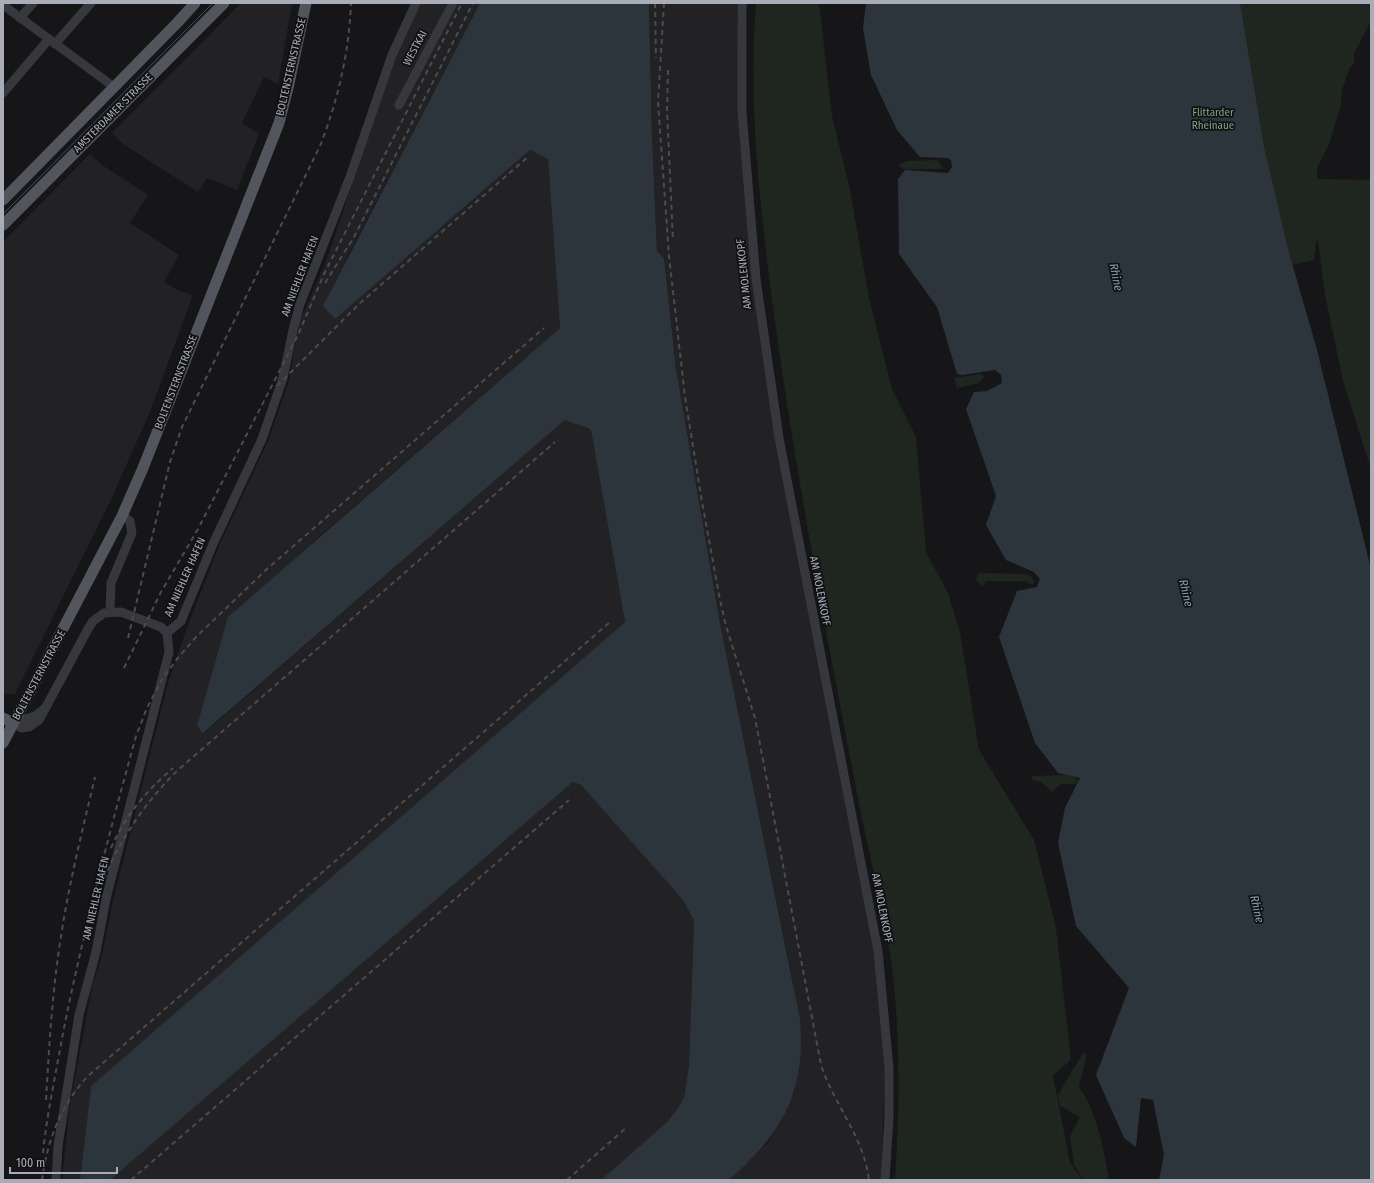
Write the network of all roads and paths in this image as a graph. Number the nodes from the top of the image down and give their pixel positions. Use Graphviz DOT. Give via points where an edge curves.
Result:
graph roads {
  1 [pos="33,3"];
  2 [pos="91,3"];
  3 [pos="195,3"];
  4 [pos="224,3"];
  5 [pos="306,3"];
  6 [pos="416,3"];
  7 [pos="453,3"];
  8 [pos="742,3"];
  9 [pos="3,5"];
  10 [pos="20,18"];
  11 [pos="52,41"];
  12 [pos="114,87"];
  13 [pos="3,93"];
  14 [pos="399,105"];
  15 [pos="5,195"];
  16 [pos="3,225"];
  17 [pos="122,516"];
  18 [pos="110,611"];
  19 [pos="167,633"];
  20 [pos="8,720"];
  21 [pos="3,743"];
  22 [pos="56,1180"];
  23 [pos="885,1180"];
  1 -- 10 [label="street"];
  2 -- 11 [label="street"];
  3 -- 12 [label="main road, AMSTERDAMER STRASSE"];
  4 -- 16 [label="main road, AMSTERDAMER STRASSE"];
  5 -- 17 [label="main road, BOLTENSTERNSTRASSE" via="279,123"];
  6 -- 19 [label="street, AM NIEHLER HAFEN" via="392,55 350,177 300,304 283,378 262,438 181,621"];
  7 -- 14 [label="street, WESTKAI"];
  8 -- 23 [label="street, AM MOLENKOPF" via="742,112 757,286 779,438 878,952 889,1068"];
  9 -- 10 [label="street"];
  10 -- 11 [label="street"];
  11 -- 12 [label="street"];
  11 -- 13 [label="street"];
  12 -- 15 [label="main road, AMSTERDAMER STRASSE"];
  17 -- 18 [label="street" via="130,521 132,533 111,583"];
  17 -- 20 [label="main road, BOLTENSTERNSTRASSE"];
  18 -- 19 [label="street" via="153,623"];
  18 -- 20 [label="street" via="93,622 39,720 29,728 21,728"];
  19 -- 22 [label="street, AM NIEHLER HAFEN" via="169,652 106,898 96,952 79,1016 58,1146"];
  20 -- 21 [label="main road, BOLTENSTERNSTRASSE"];
}
